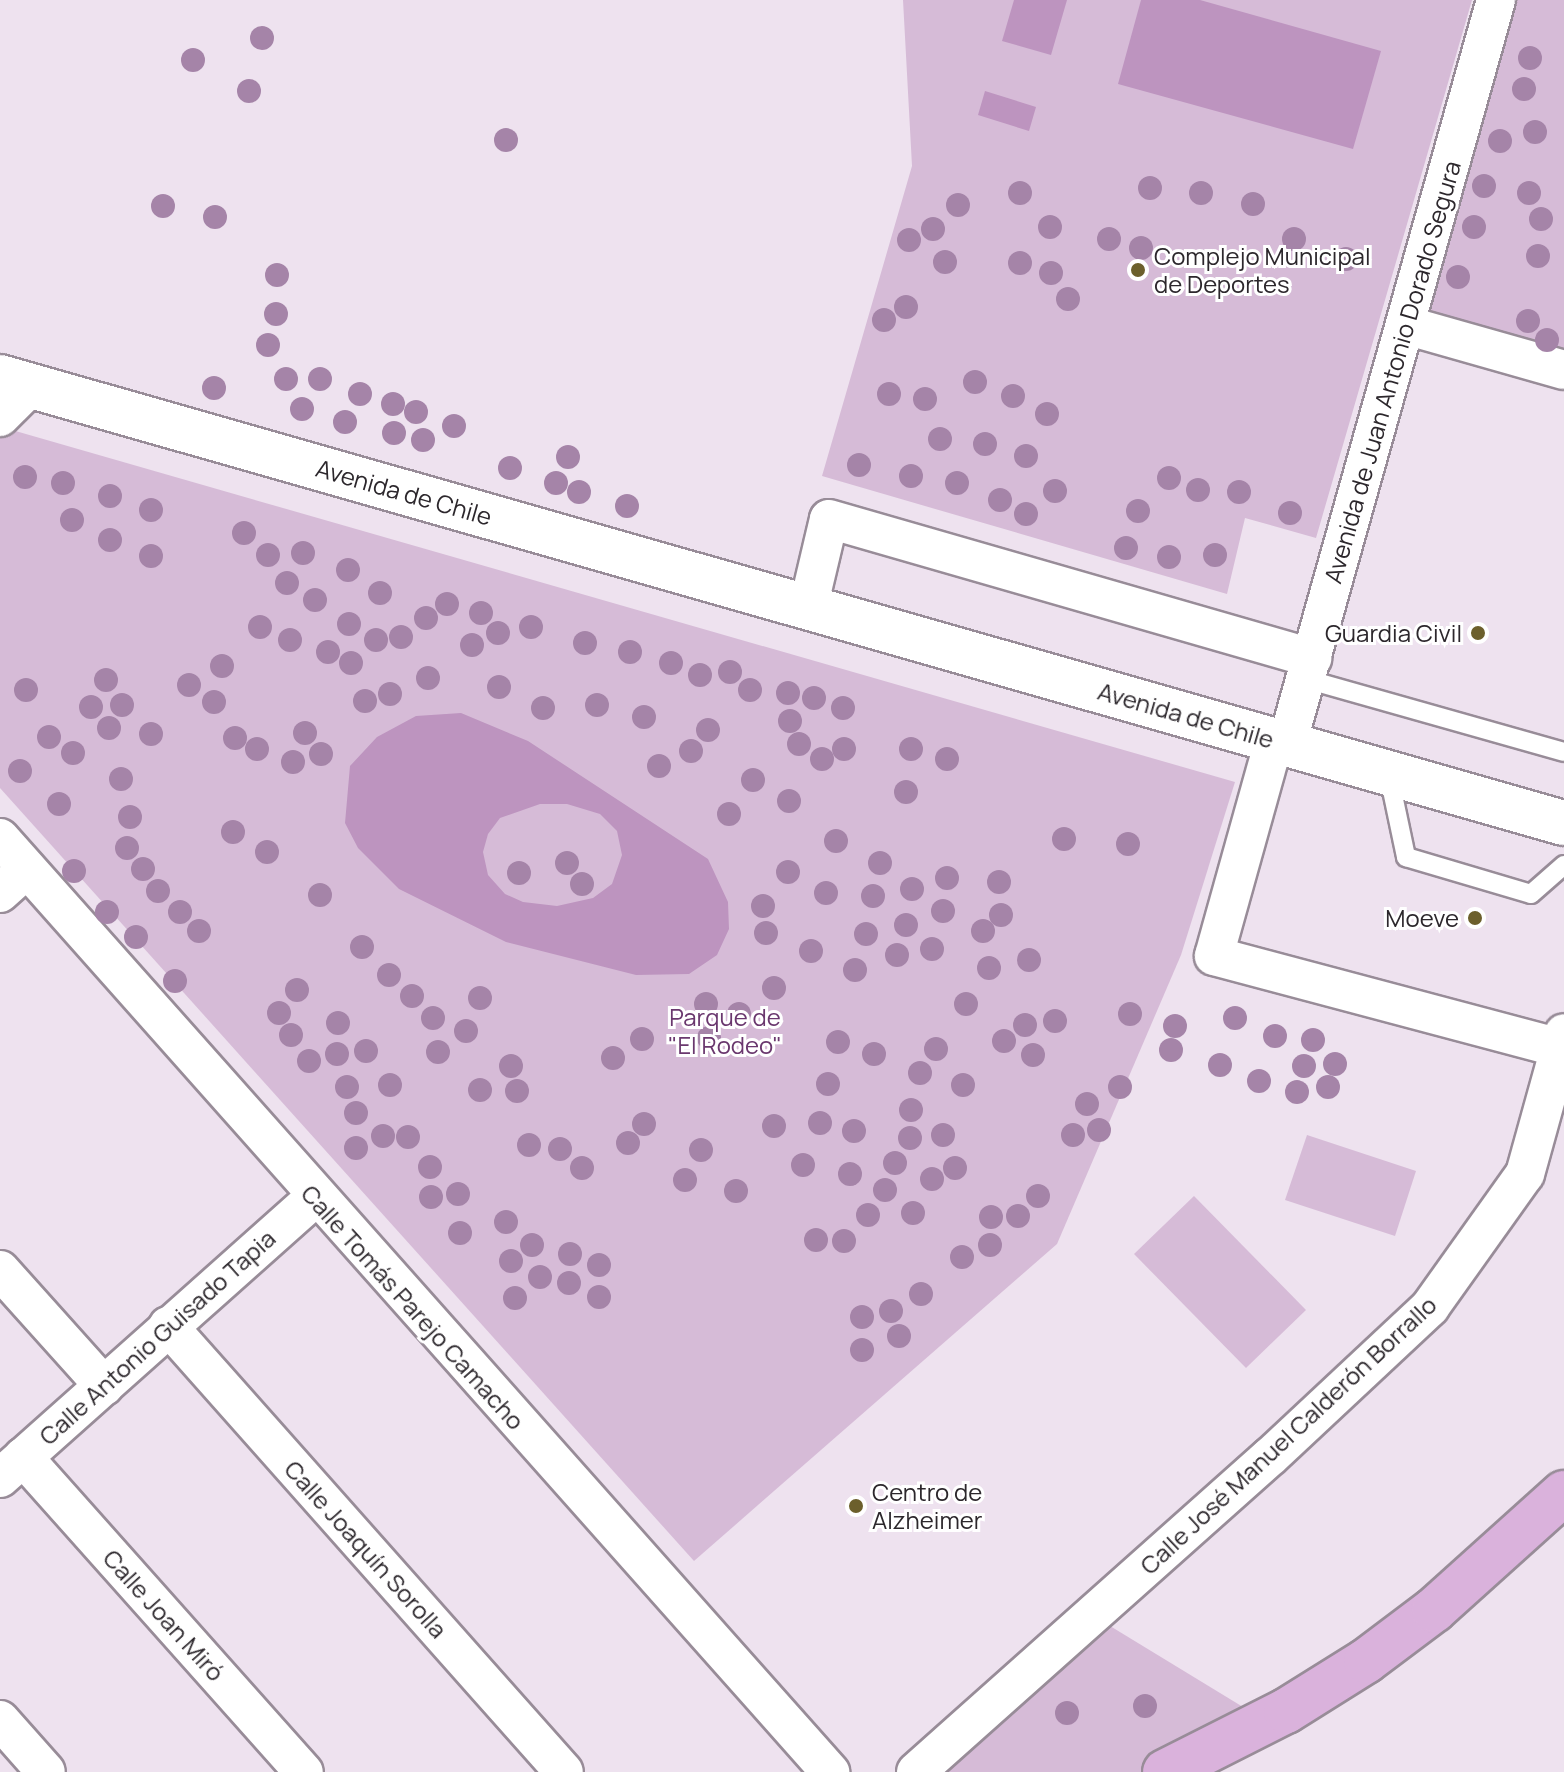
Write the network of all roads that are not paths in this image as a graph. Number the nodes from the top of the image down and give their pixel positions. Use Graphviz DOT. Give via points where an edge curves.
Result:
graph roads {
  1 [pos="1496,0"];
  2 [pos="1405,325"];
  3 [pos="1564,370"];
  4 [pos="16,382"];
  5 [pos="0,417"];
  6 [pos="808,608"];
  7 [pos="1309,668"];
  8 [pos="1281,742"];
  9 [pos="1564,752"];
  10 [pos="1389,773"];
  11 [pos="1564,823"];
  12 [pos="0,838"];
  13 [pos="1564,865"];
  14 [pos="14,881"];
  15 [pos="1562,1040"];
  16 [pos="315,1197"];
  17 [pos="0,1270"];
  18 [pos="168,1326"];
  19 [pos="104,1386"];
  20 [pos="12,1467"];
  21 [pos="1564,1493"];
  22 [pos="0,1720"];
  23 [pos="46,1772"];
  24 [pos="304,1772"];
  25 [pos="564,1772"];
  26 [pos="830,1772"];
  27 [pos="916,1772"];
  28 [pos="1165,1772"];
  1 -- 2 [label="street, Avenida de Juan Antonio Dorado Segura"];
  2 -- 3 [label="street"];
  2 -- 7 [label="street, Avenida de Juan Antonio Dorado Segura"];
  4 -- 5 [label="street"];
  4 -- 6 [label="street, Avenida de Chile"];
  6 -- 7 [label="street" via="829,519"];
  6 -- 8 [label="street, Avenida de Chile"];
  7 -- 8 [label="street, Avenida de Juan Antonio Dorado Segura"];
  7 -- 9 [label="lane"];
  8 -- 10 [label="street, Avenida de Chile"];
  8 -- 15 [label="street, Avenida de Juan Antonio Dorado Segura" via="1214,956"];
  10 -- 11 [label="street, Avenida de Chile"];
  10 -- 13 [label="lane" via="1406,857 1531,894"];
  12 -- 14 [label="street, Calle Tomás Parejo Camacho"];
  14 -- 16 [label="street, Calle Tomás Parejo Camacho"];
  15 -- 27 [label="street, Calle José Manuel Calderón Borrallo" via="1525,1174 1430,1307"];
  16 -- 18 [label="street, Calle Antonio Guisado Tapia"];
  16 -- 26 [label="street, Calle Tomás Parejo Camacho"];
  17 -- 19 [label="street"];
  18 -- 19 [label="street, Calle Antonio Guisado Tapia"];
  18 -- 25 [label="street, Calle Joaquín Sorolla"];
  19 -- 20 [label="street, Calle Antonio Guisado Tapia"];
  20 -- 24 [label="street, Calle Joan Miró"];
  21 -- 28 [label="main road" via="1467,1582 1366,1661 1286,1711"];
  22 -- 23 [label="street"];
}
